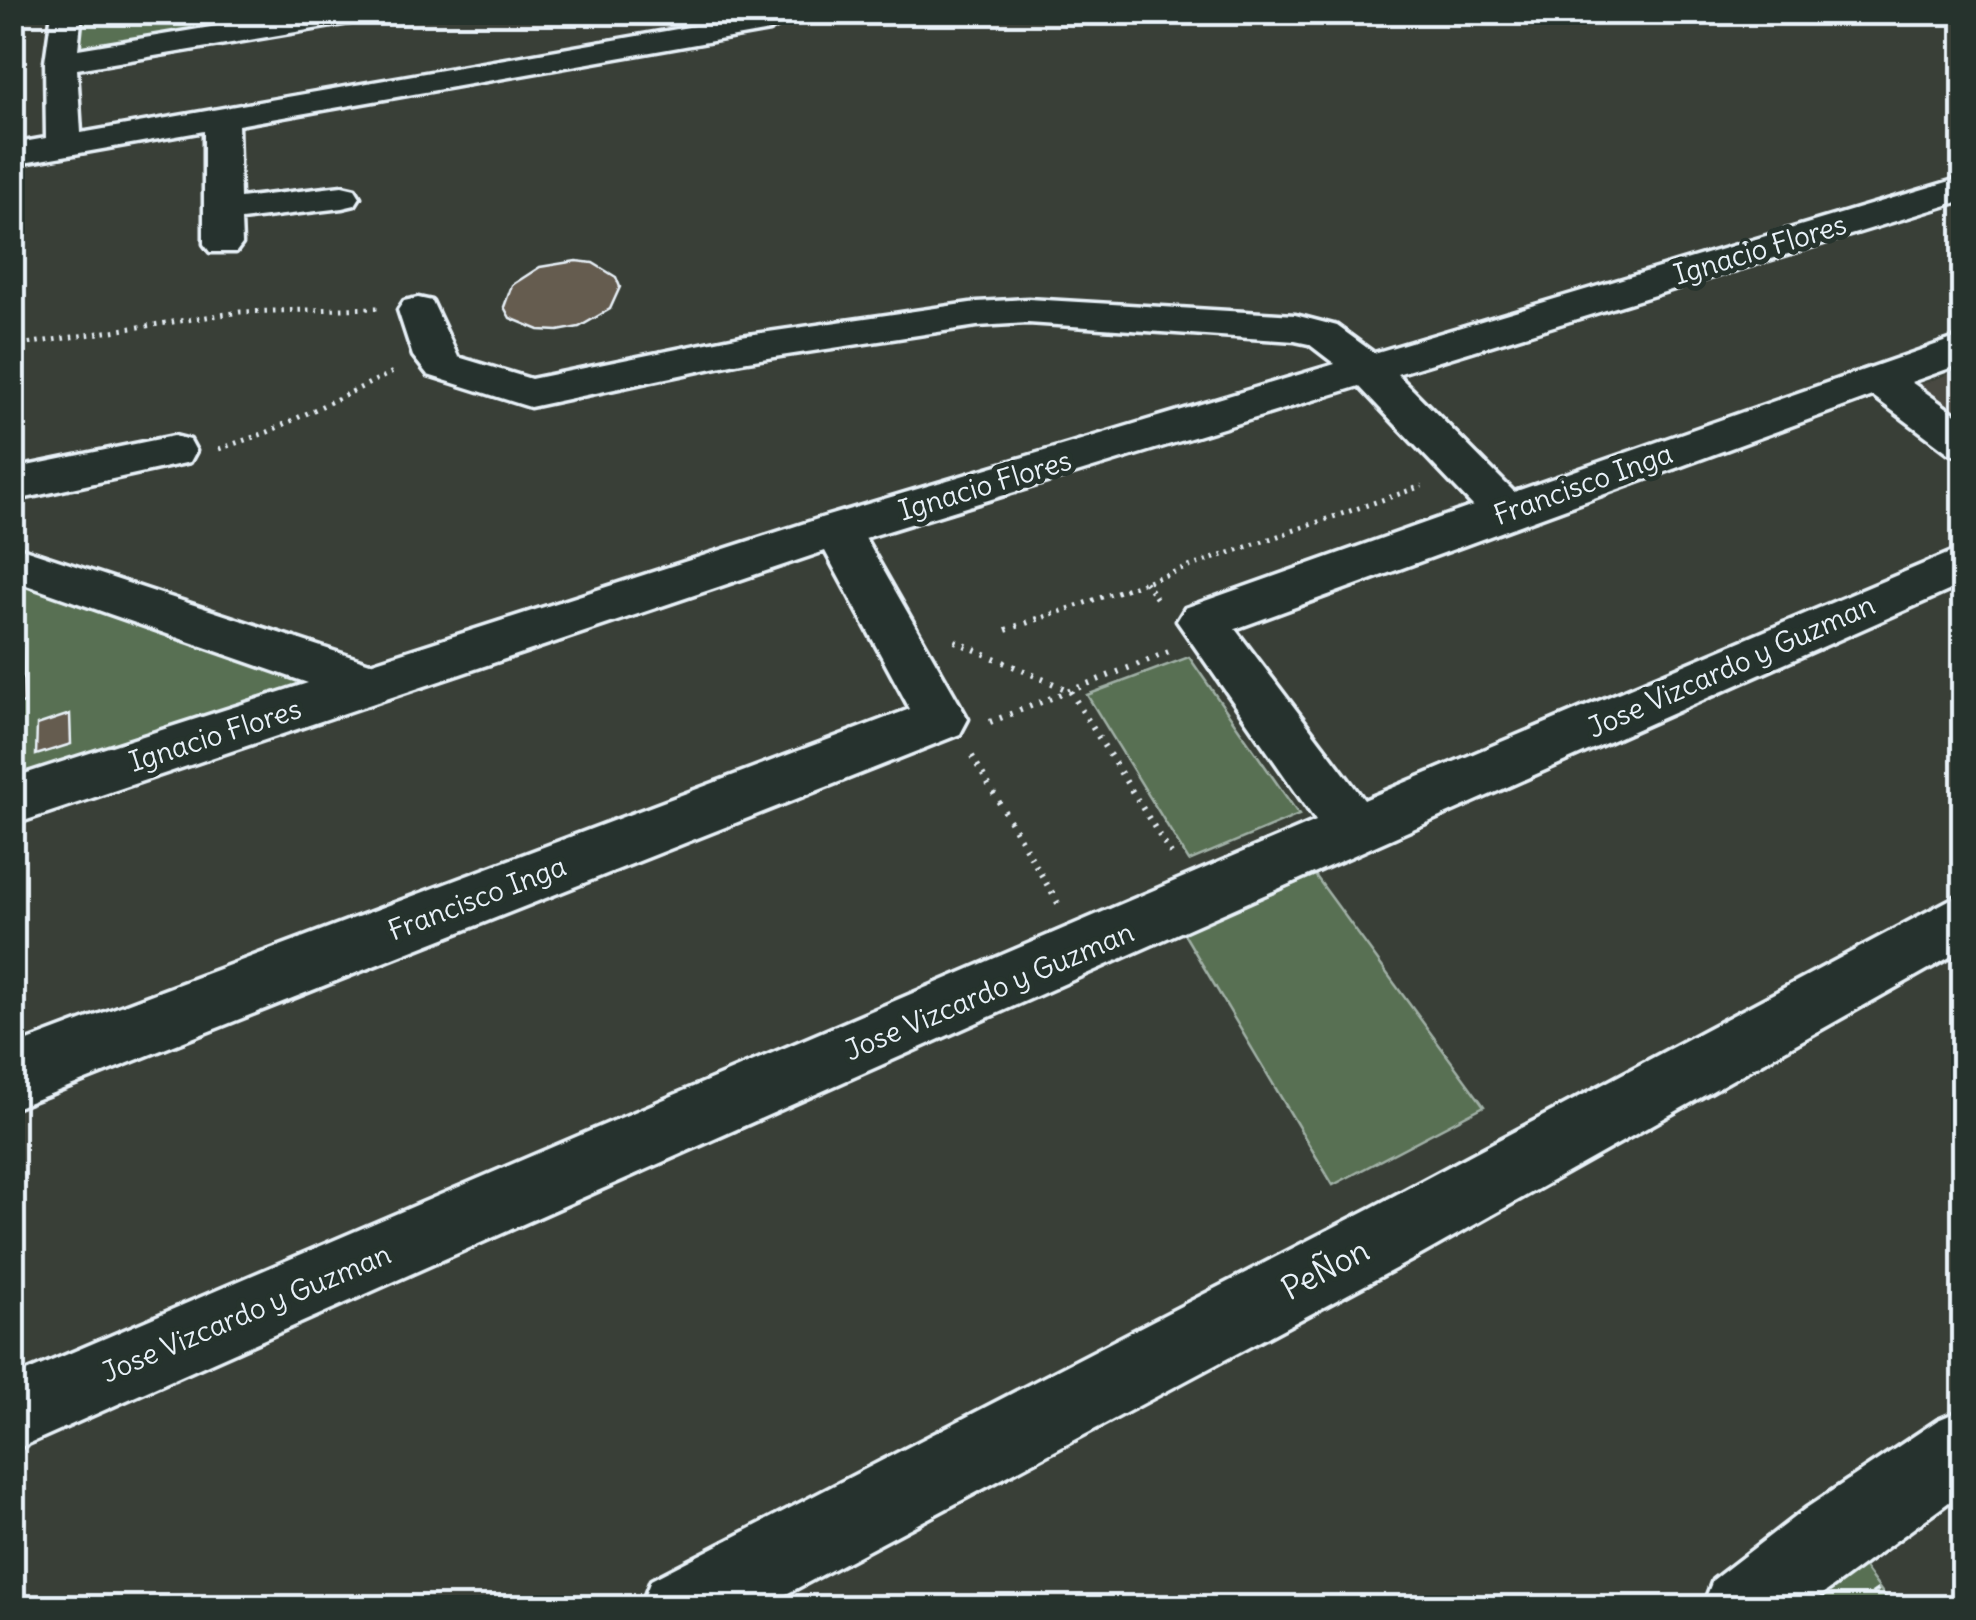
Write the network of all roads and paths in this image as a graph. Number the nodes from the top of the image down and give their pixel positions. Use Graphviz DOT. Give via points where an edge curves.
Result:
graph roads {
  1 [pos="67,12"];
  2 [pos="360,12"];
  3 [pos="310,17"];
  4 [pos="769,22"];
  5 [pos="61,62"];
  6 [pos="222,119"];
  7 [pos="64,147"];
  8 [pos="12,155"];
  9 [pos="1964,188"];
  10 [pos="342,197"];
  11 [pos="418,310"];
  12 [pos="12,346"];
  13 [pos="1964,348"];
  14 [pos="434,356"];
  15 [pos="1365,368"];
  16 [pos="1878,378"];
  17 [pos="1964,442"];
  18 [pos="195,451"];
  19 [pos="1466,470"];
  20 [pos="12,485"];
  21 [pos="1506,512"];
  22 [pos="837,530"];
  23 [pos="12,562"];
  24 [pos="1964,564"];
  25 [pos="1006,630"];
  26 [pos="1187,636"];
  27 [pos="950,640"];
  28 [pos="370,684"];
  29 [pos="1070,691"];
  30 [pos="965,731"];
  31 [pos="12,802"];
  32 [pos="1355,831"];
  33 [pos="1178,865"];
  34 [pos="1065,914"];
  35 [pos="1964,918"];
  36 [pos="12,1078"];
  37 [pos="12,1415"];
  38 [pos="1964,1446"];
  39 [pos="679,1608"];
  40 [pos="1741,1608"];
  1 -- 5 [label="street"];
  2 -- 3 [label="street"];
  3 -- 5 [label="street"];
  4 -- 6 [label="street"];
  5 -- 7 [label="street"];
  6 -- 7 [label="street"];
  6 -- 10 [label="street" via="222,228"];
  7 -- 8 [label="street"];
  9 -- 15 [label="street, Ignacio Flores"];
  11 -- 12 [label="path" via="312,305 178,316"];
  11 -- 14 [label="street"];
  13 -- 16 [label="street, Francisco Inga"];
  14 -- 15 [label="street" via="468,377 530,393 741,349 1028,312 1311,330"];
  14 -- 18 [label="path" via="268,432"];
  15 -- 19 [label="street"];
  15 -- 22 [label="street, Ignacio Flores"];
  16 -- 17 [label="street"];
  16 -- 21 [label="street, Francisco Inga"];
  18 -- 20 [label="street"];
  19 -- 21 [label="street"];
  19 -- 25 [label="path"];
  21 -- 26 [label="street, Francisco Inga"];
  22 -- 28 [label="street, Ignacio Flores"];
  22 -- 30 [label="street"];
  23 -- 28 [label="street"];
  24 -- 32 [label="street, Jose Vizcardo y Guzman"];
  26 -- 29 [label="path"];
  26 -- 32 [label="street"];
  27 -- 29 [label="path"];
  28 -- 31 [label="street, Ignacio Flores"];
  29 -- 30 [label="path"];
  29 -- 33 [label="path"];
  30 -- 34 [label="path"];
  30 -- 36 [label="street, Francisco Inga"];
  32 -- 37 [label="street, Jose Vizcardo y Guzman"];
  35 -- 39 [label="street, PeÑon" via="1395,1232"];
  38 -- 40 [label="street"];
}
